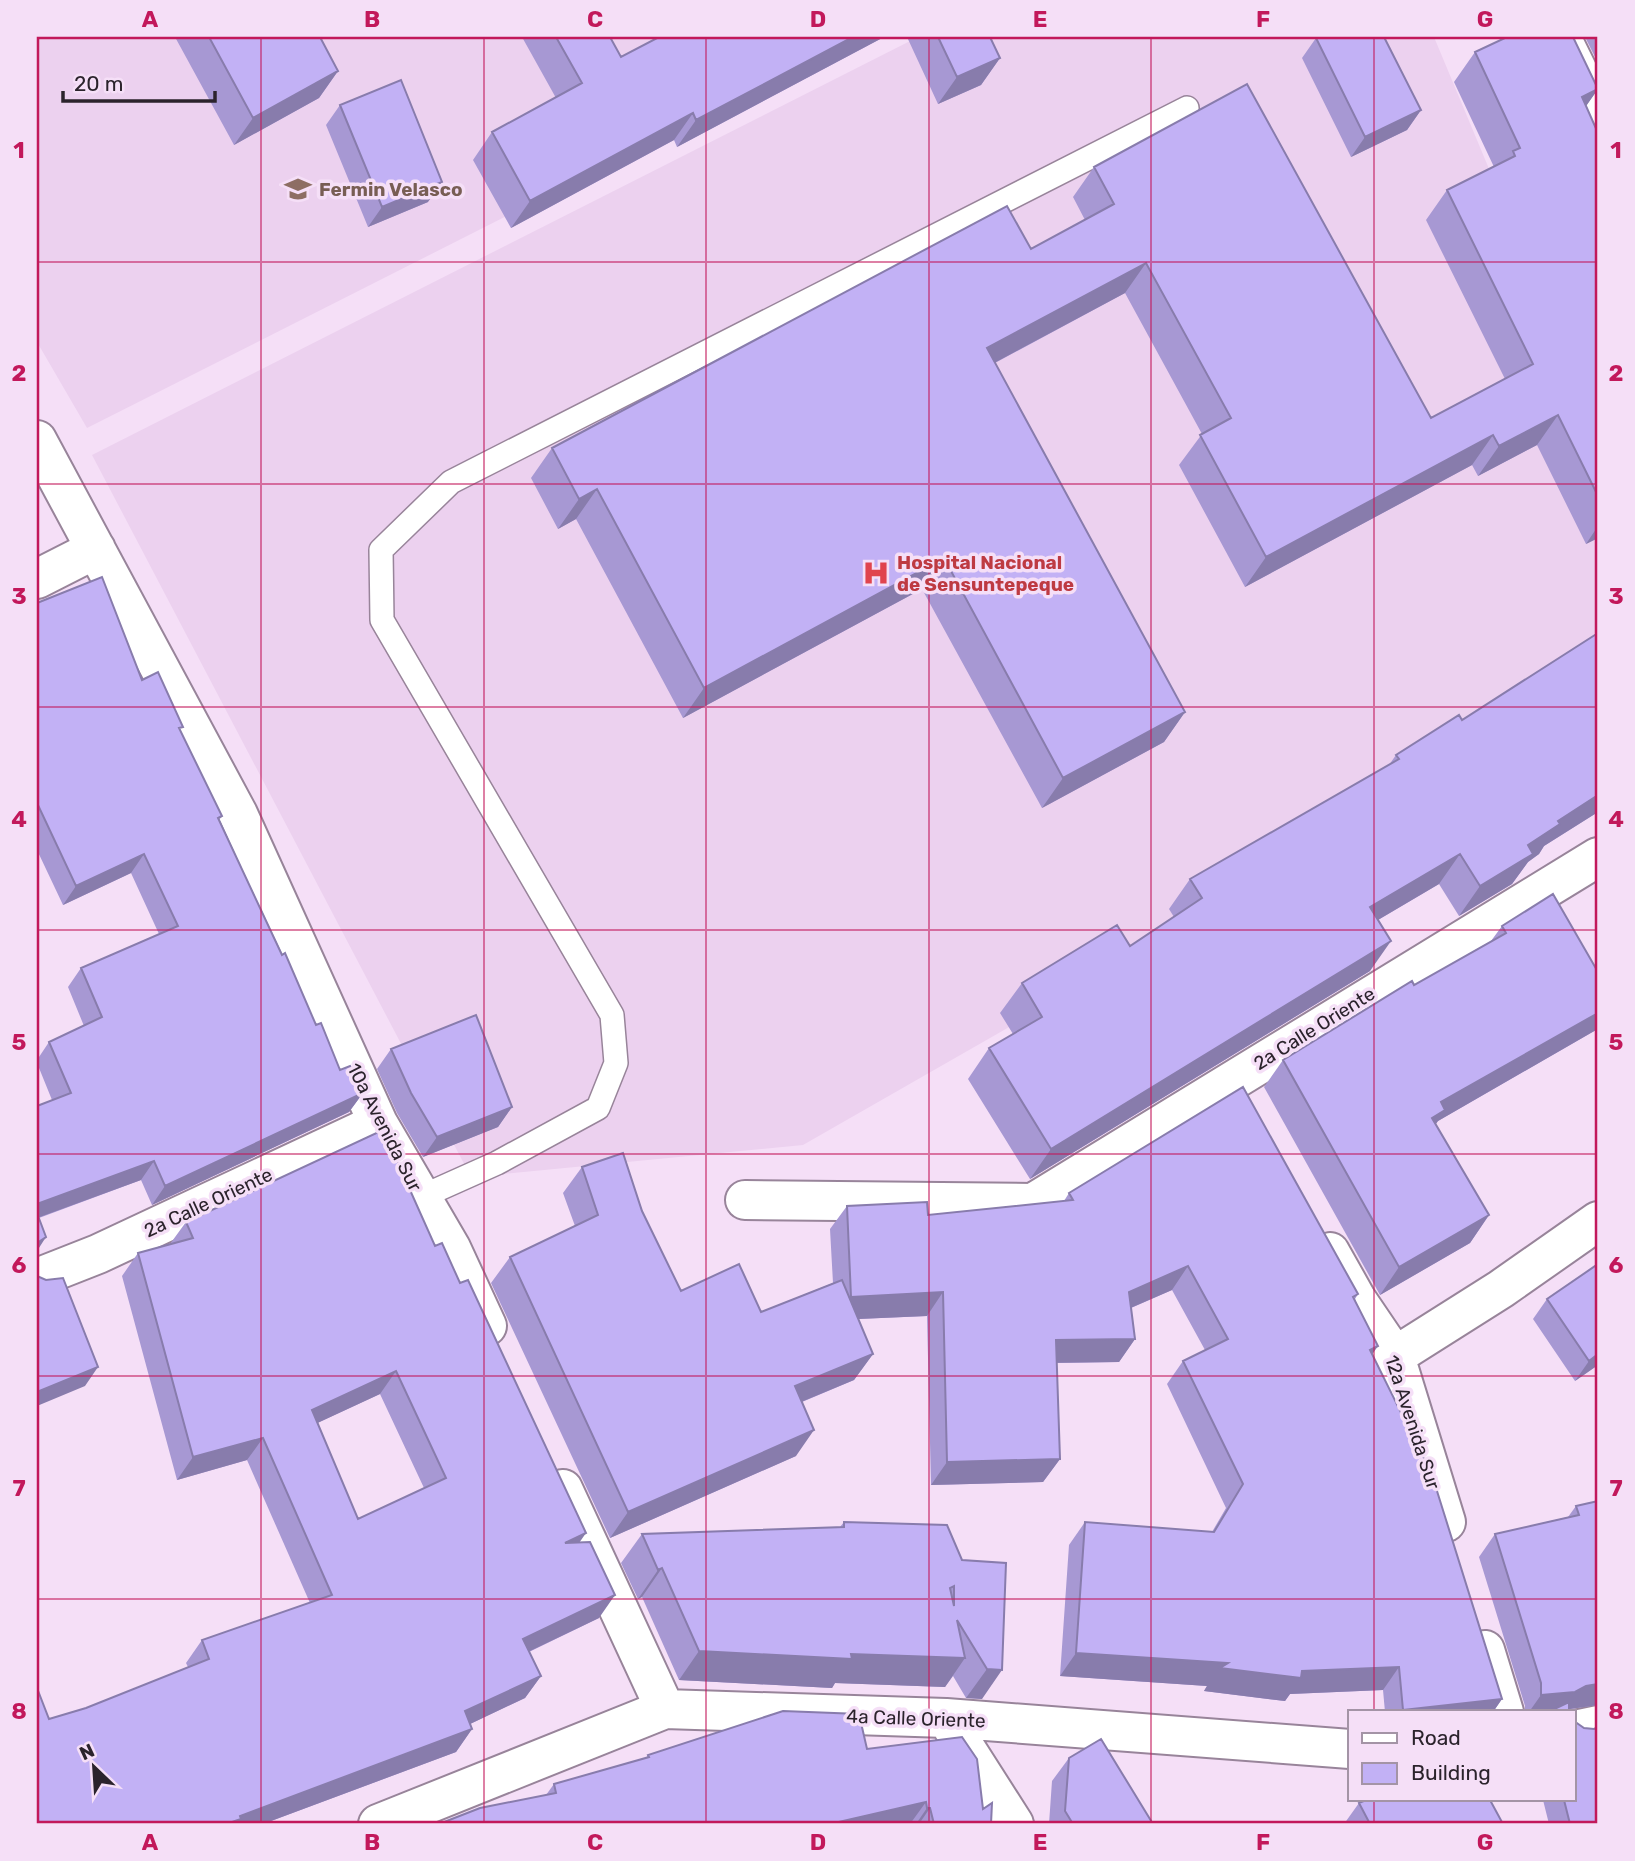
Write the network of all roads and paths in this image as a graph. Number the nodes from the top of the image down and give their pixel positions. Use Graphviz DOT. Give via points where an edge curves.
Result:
graph roads {
  1 [pos="1561,37"];
  2 [pos="1187,108"];
  3 [pos="1598,113"];
  4 [pos="37,439"];
  5 [pos="96,549"];
  6 [pos="37,579"];
  7 [pos="1598,857"];
  8 [pos="1234,1078"];
  9 [pos="1254,1113"];
  10 [pos="378,1123"];
  11 [pos="421,1197"];
  12 [pos="745,1200"];
  13 [pos="1312,1218"];
  14 [pos="1598,1221"];
  15 [pos="37,1278"];
  16 [pos="1395,1356"];
  17 [pos="503,1360"];
  18 [pos="550,1460"];
  19 [pos="1455,1554"];
  20 [pos="1476,1620"];
  21 [pos="665,1709"];
  22 [pos="1503,1710"];
  23 [pos="946,1718"];
  24 [pos="1598,1725"];
  25 [pos="1576,1730"];
  26 [pos="1348,1749"];
  27 [pos="378,1824"];
  28 [pos="1014,1824"];
  1 -- 3 [label="street"];
  2 -- 11 [label="lane" via="451,482 381,550 382,620 612,1015 616,1063 598,1108 497,1163"];
  4 -- 5 [label="street, 10a Avenida Sur"];
  5 -- 6 [label="street"];
  5 -- 10 [label="street, 10a Avenida Sur" via="238,814"];
  7 -- 8 [label="street, 2a Calle Oriente"];
  8 -- 9 [label="street"];
  8 -- 12 [label="street, 2a Calle Oriente" via="1033,1203"];
  10 -- 11 [label="street, 10a Avenida Sur"];
  10 -- 15 [label="street, 2a Calle Oriente"];
  11 -- 17 [label="street, 10a Avenida Sur" via="451,1248"];
  13 -- 16 [label="street, 12a Avenida Sur" via="1357,1300"];
  14 -- 16 [label="street"];
  16 -- 19 [label="street, 12a Avenida Sur"];
  18 -- 21 [label="street"];
  20 -- 22 [label="street"];
  21 -- 23 [label="street, 4a Calle Oriente"];
  21 -- 27 [label="street, 4a Calle Oriente"];
  23 -- 26 [label="street, 4a Calle Oriente"];
  23 -- 28 [label="street"];
  24 -- 25 [label="street"];
}
